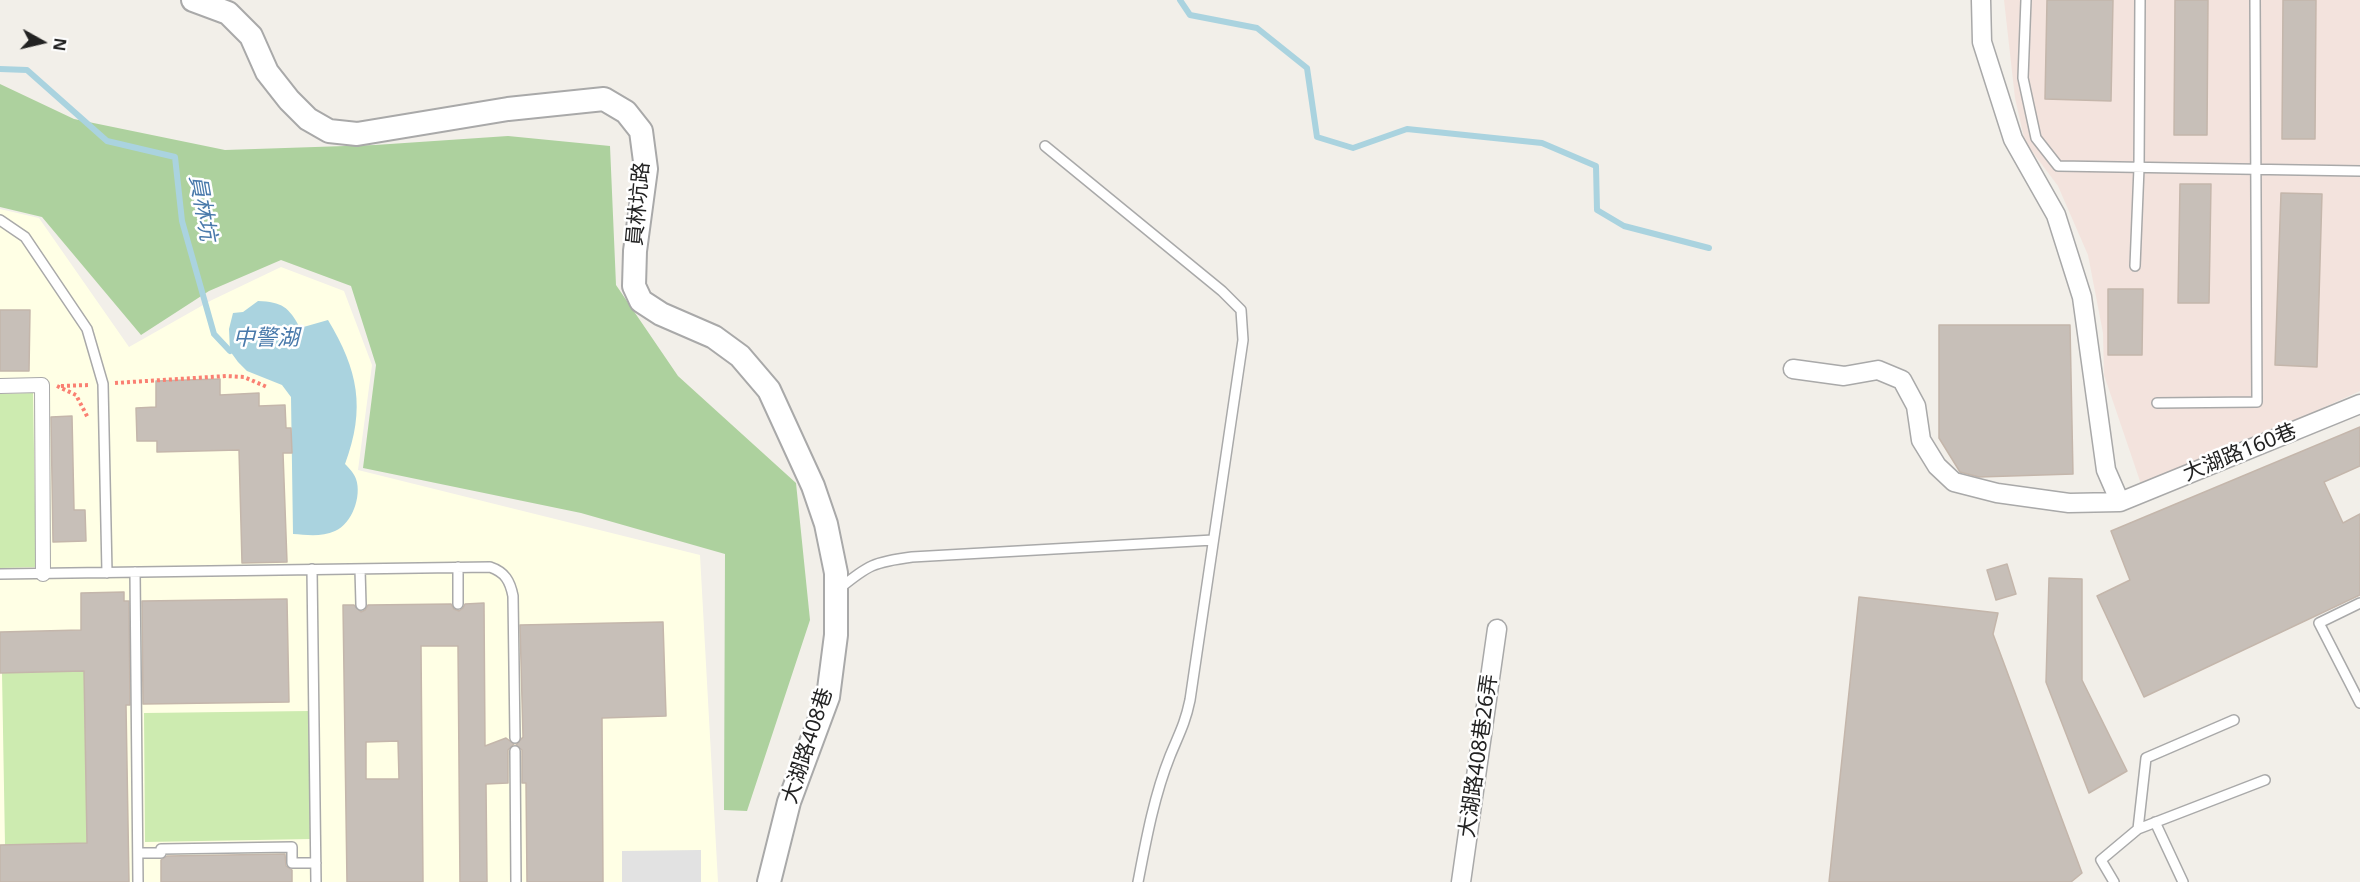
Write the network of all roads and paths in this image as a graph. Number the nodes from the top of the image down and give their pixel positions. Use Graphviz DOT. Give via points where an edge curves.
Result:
graph roads {
  1 [pos="193,0"];
  2 [pos="1981,0"];
  3 [pos="2026,0"];
  4 [pos="2140,0"];
  5 [pos="2255,0"];
  6 [pos="1045,146"];
  7 [pos="2139,168"];
  8 [pos="2257,169"];
  9 [pos="2360,171"];
  10 [pos="0,220"];
  11 [pos="2135,266"];
  12 [pos="1793,369"];
  13 [pos="103,384"];
  14 [pos="42,385"];
  15 [pos="0,386"];
  16 [pos="57,386"];
  17 [pos="267,387"];
  18 [pos="2157,403"];
  19 [pos="2360,404"];
  20 [pos="89,425"];
  21 [pos="2120,502"];
  22 [pos="1213,540"];
  23 [pos="458,567"];
  24 [pos="360,568"];
  25 [pos="312,569"];
  26 [pos="135,572"];
  27 [pos="107,573"];
  28 [pos="0,574"];
  29 [pos="43,574"];
  30 [pos="836,582"];
  31 [pos="2360,603"];
  32 [pos="458,604"];
  33 [pos="361,605"];
  34 [pos="1497,629"];
  35 [pos="2360,702"];
  36 [pos="2234,720"];
  37 [pos="515,738"];
  38 [pos="515,751"];
  39 [pos="2265,780"];
  40 [pos="2155,822"];
  41 [pos="2138,829"];
  42 [pos="138,853"];
  43 [pos="316,863"];
  44 [pos="138,882"];
  45 [pos="316,882"];
  46 [pos="516,882"];
  47 [pos="769,882"];
  48 [pos="1138,882"];
  49 [pos="1461,882"];
  50 [pos="2114,882"];
  51 [pos="2183,882"];
  1 -- 30 [label="street, 員林坑路" via="228,13 251,36 267,72 289,100 308,119 329,131 357,134 508,109 604,99 626,112 641,131 646,169 634,286 641,301 714,338 740,356 769,390 813,486 826,524"];
  2 -- 21 [label="street" via="1982,42 2002,107 2013,139 2056,215 2082,297 2106,470"];
  3 -- 7 [label="lane" via="2024,78 2036,138 2058,166"];
  4 -- 7 [label="lane"];
  5 -- 8 [label="lane"];
  6 -- 22 [label="lane" via="1241,310 1243,340"];
  7 -- 8 [label="lane"];
  7 -- 11 [label="lane"];
  8 -- 9 [label="lane"];
  8 -- 18 [label="lane" via="2257,402"];
  10 -- 13 [label="lane" via="25,237 87,329"];
  12 -- 21 [label="street" via="1844,376 1878,370 1902,380 1916,405 1921,440 1937,466 1954,482 1997,493 2069,503"];
  13 -- 16 [label="path"];
  13 -- 17 [label="path" via="226,376 244,377"];
  13 -- 27 [label="lane"];
  14 -- 15 [label="street"];
  14 -- 16 [label="path"];
  14 -- 29 [label="street"];
  16 -- 20 [label="path" via="76,395"];
  19 -- 21 [label="street, 大湖路160巷"];
  22 -- 30 [label="lane" via="912,557 880,561"];
  22 -- 48 [label="lane" via="1185,724 1170,757 1147,831"];
  23 -- 24 [label="lane"];
  23 -- 32 [label="lane"];
  23 -- 37 [label="lane" via="500,570 511,585"];
  24 -- 25 [label="lane"];
  24 -- 33 [label="lane"];
  25 -- 26 [label="lane"];
  25 -- 43 [label="lane"];
  26 -- 27 [label="lane"];
  26 -- 42 [label="lane"];
  27 -- 29 [label="lane"];
  28 -- 29 [label="lane"];
  30 -- 47 [label="street, 大湖路408巷" via="836,635 828,697 789,802"];
  31 -- 35 [label="lane" via="2319,623"];
  34 -- 49 [label="street, 大湖路408巷26弄"];
  36 -- 41 [label="lane" via="2146,758"];
  38 -- 46 [label="lane"];
  39 -- 40 [label="lane"];
  40 -- 41 [label="lane"];
  40 -- 51 [label="lane"];
  41 -- 50 [label="lane" via="2101,860"];
  42 -- 43 [label="lane" via="161,853 161,849 292,847 292,863"];
  42 -- 44 [label="lane"];
  43 -- 45 [label="lane"];
}
